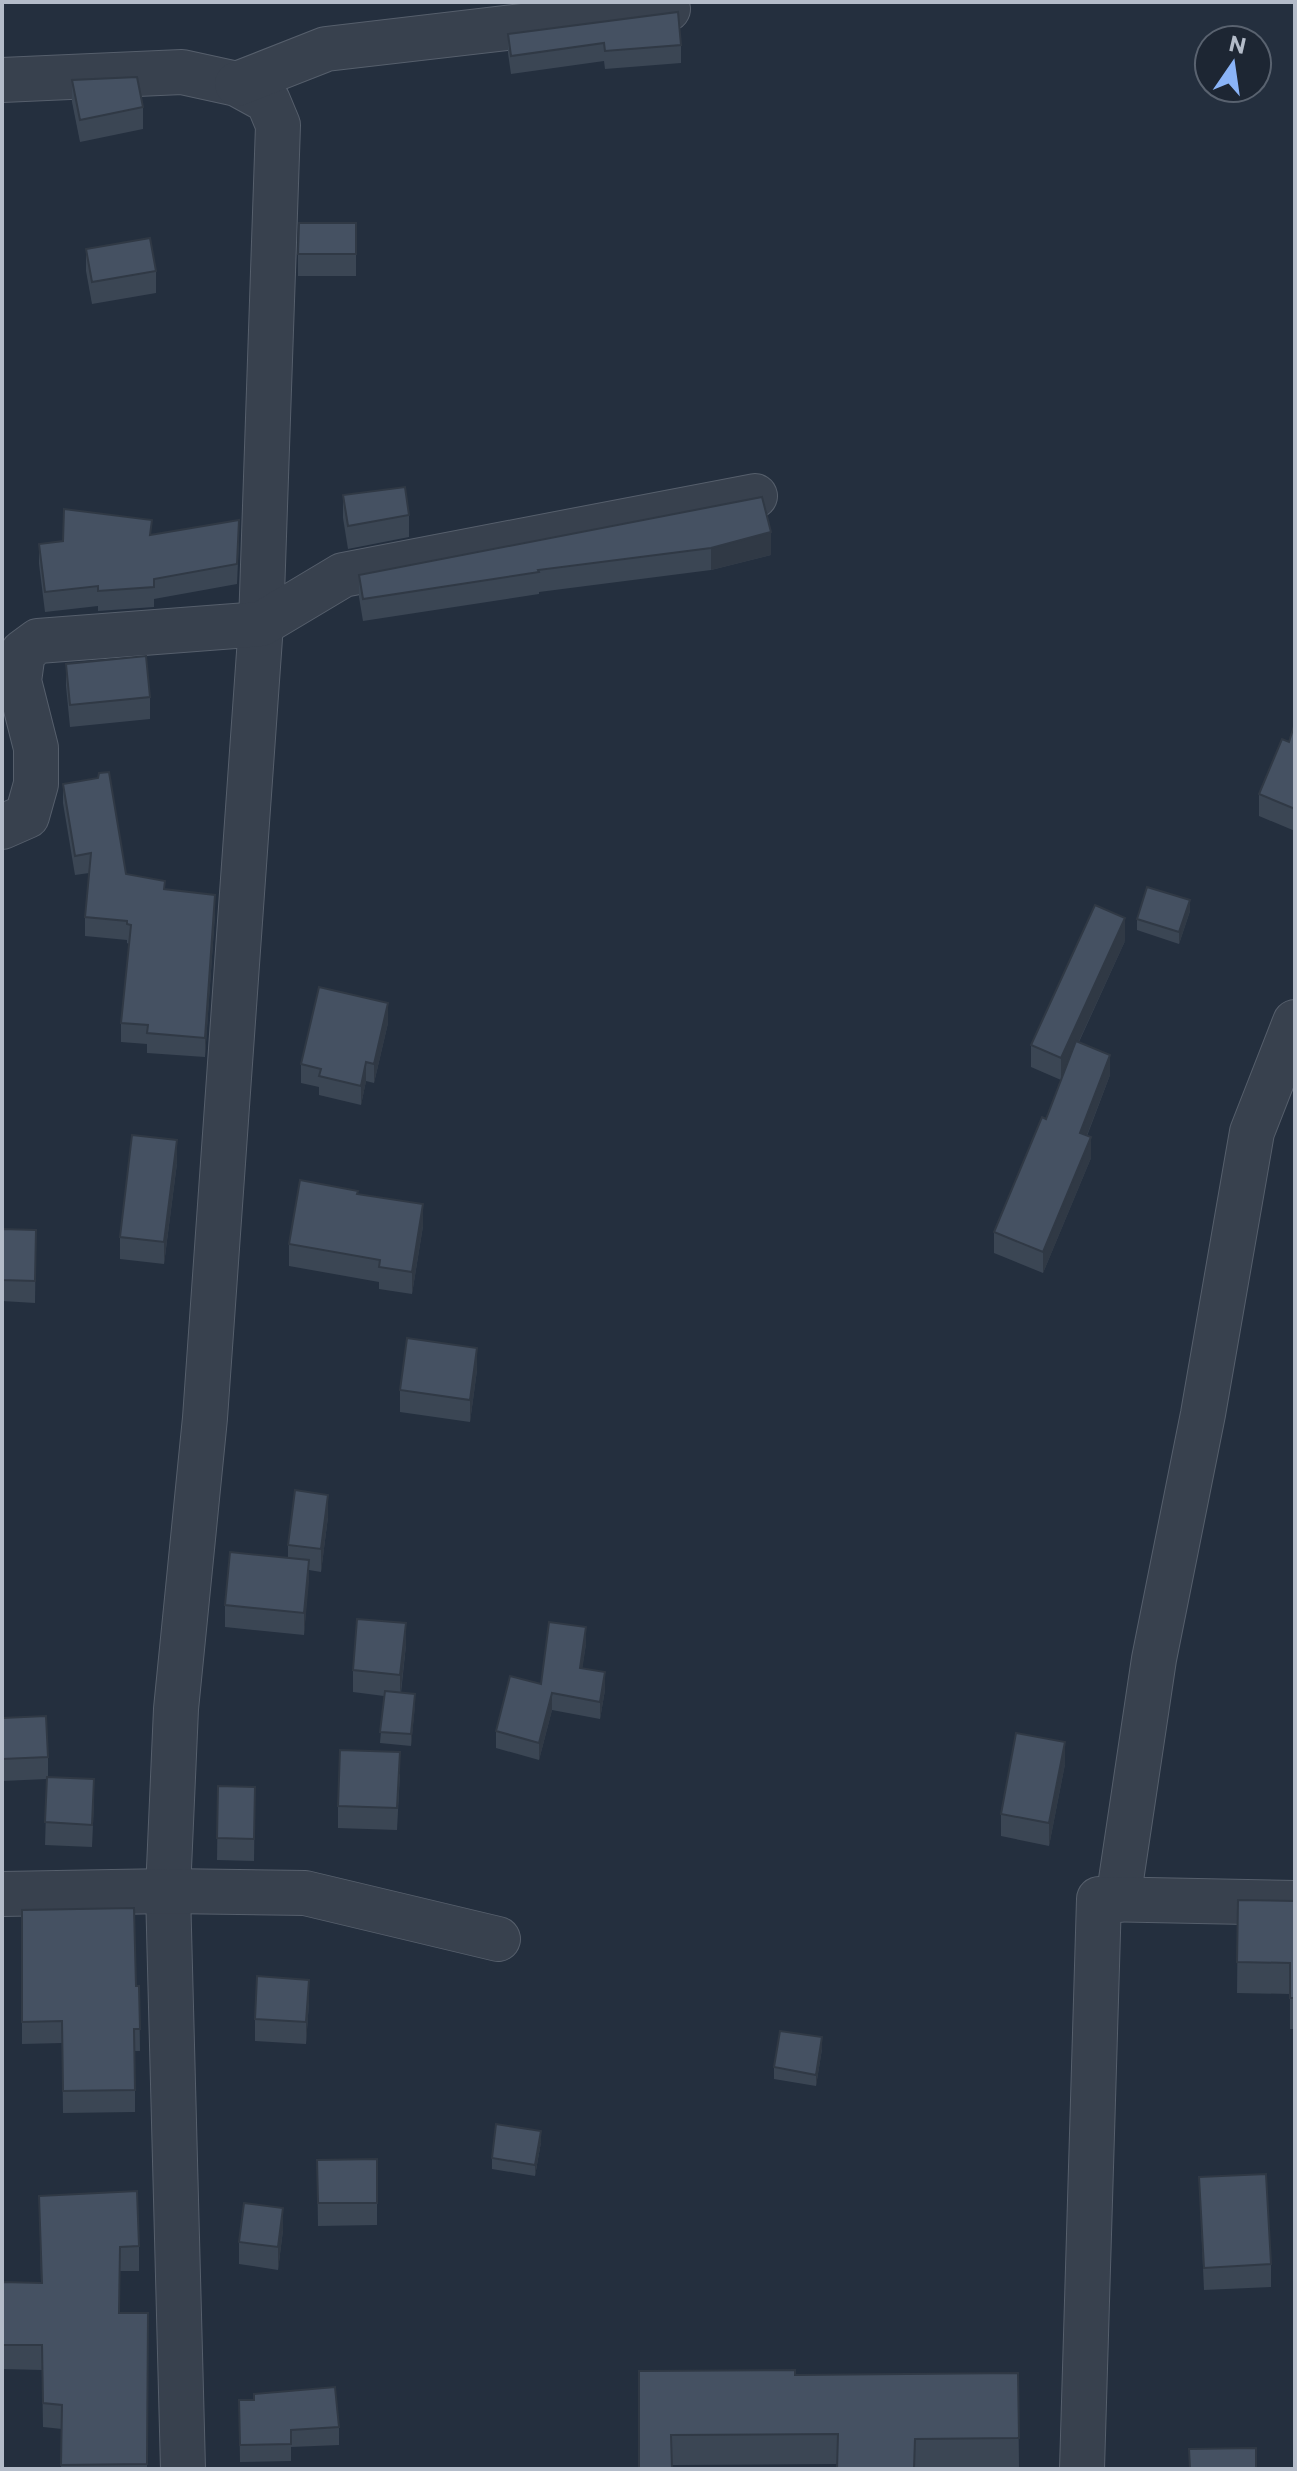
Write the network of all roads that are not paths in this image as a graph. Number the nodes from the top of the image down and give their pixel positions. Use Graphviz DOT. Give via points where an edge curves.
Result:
graph roads {
  1 [pos="668,9"];
  2 [pos="2,80"];
  3 [pos="237,84"];
  4 [pos="755,496"];
  5 [pos="261,624"];
  6 [pos="2,827"];
  7 [pos="1295,1022"];
  8 [pos="168,1891"];
  9 [pos="2,1894"];
  10 [pos="1118,1900"];
  11 [pos="1295,1903"];
  12 [pos="498,1939"];
  13 [pos="183,2469"];
  14 [pos="1082,2469"];
  1 -- 3 [label="street" via="326,49"];
  2 -- 3 [label="street" via="182,72"];
  3 -- 5 [label="street" via="268,101 278,125"];
  4 -- 5 [label="street" via="343,575"];
  5 -- 6 [label="street" via="38,641 23,652 19,681 36,748 36,784 27,816"];
  5 -- 8 [label="street" via="205,1418 176,1709"];
  7 -- 10 [label="street" via="1252,1132 1154,1659"];
  8 -- 9 [label="street"];
  8 -- 12 [label="street" via="305,1893"];
  8 -- 13 [label="street"];
  10 -- 11 [label="street"];
  10 -- 14 [label="street" via="1099,1899"];
}
